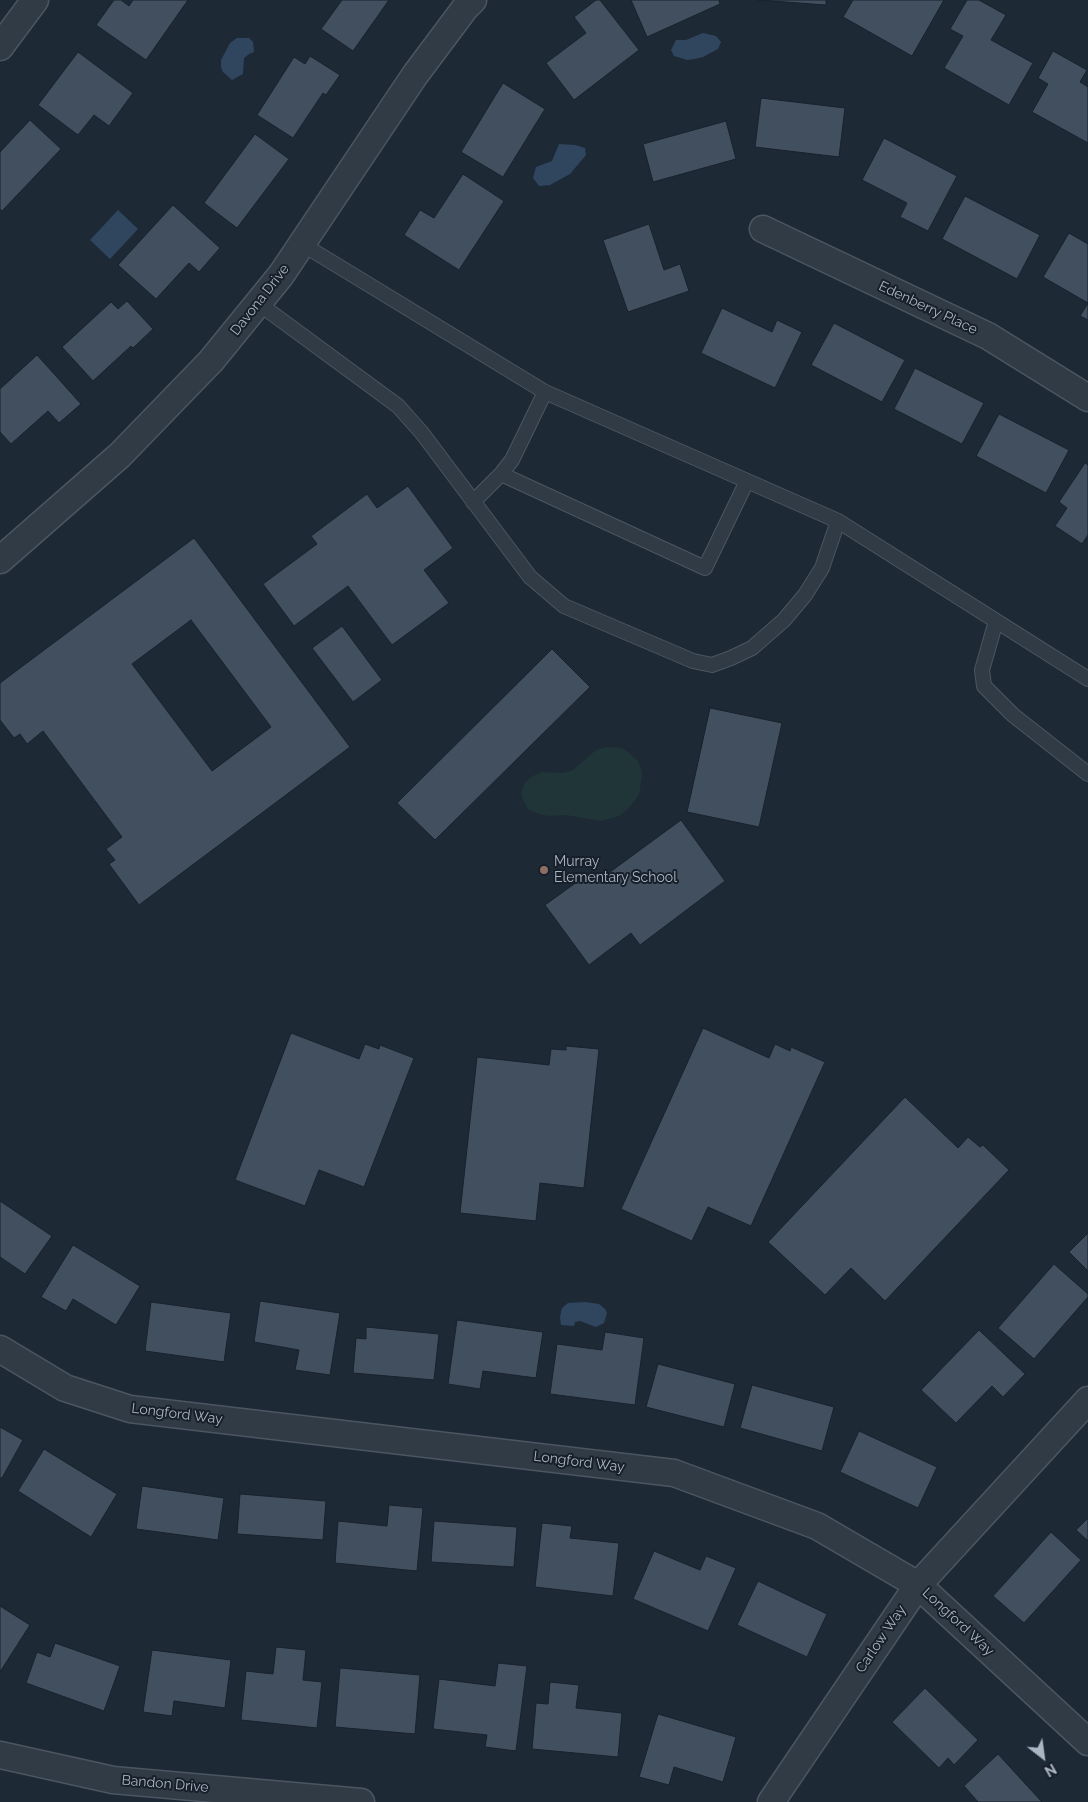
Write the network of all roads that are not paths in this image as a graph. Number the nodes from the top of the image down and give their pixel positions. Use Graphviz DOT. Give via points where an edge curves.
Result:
graph roads {
  1 [pos="35,0"];
  2 [pos="474,0"];
  3 [pos="0,47"];
  4 [pos="763,229"];
  5 [pos="302,244"];
  6 [pos="258,303"];
  7 [pos="546,392"];
  8 [pos="1088,398"];
  9 [pos="501,474"];
  10 [pos="747,481"];
  11 [pos="473,502"];
  12 [pos="838,521"];
  13 [pos="0,560"];
  14 [pos="996,621"];
  15 [pos="1088,679"];
  16 [pos="1088,774"];
  17 [pos="0,1349"];
  18 [pos="1088,1400"];
  19 [pos="918,1585"];
  20 [pos="1088,1742"];
  21 [pos="0,1756"];
  22 [pos="282,1798"];
  23 [pos="362,1802"];
  24 [pos="771,1802"];
  1 -- 3 [label="street"];
  2 -- 5 [label="street, Davona Drive" via="415,75"];
  4 -- 8 [label="street, Edenberry Place" via="988,336"];
  5 -- 6 [label="street, Davona Drive"];
  5 -- 7 [label="lane"];
  6 -- 11 [label="lane" via="398,406"];
  6 -- 13 [label="street, Davona Drive" via="211,361 120,455"];
  7 -- 9 [label="lane" via="512,460"];
  7 -- 10 [label="lane"];
  9 -- 10 [label="lane" via="705,568"];
  9 -- 11 [label="lane"];
  10 -- 12 [label="lane"];
  11 -- 12 [label="lane" via="530,577 564,606 693,661 712,665 752,648 784,620 822,568"];
  12 -- 14 [label="lane"];
  14 -- 15 [label="lane"];
  14 -- 16 [label="lane" via="982,670 984,686 1013,715"];
  17 -- 19 [label="street, Longford Way" via="66,1388 130,1409 674,1473 816,1526"];
  18 -- 19 [label="street, Carlow Way"];
  19 -- 20 [label="street, Longford Way"];
  19 -- 24 [label="street, Carlow Way"];
  21 -- 22 [label="street, Bandon Drive" via="113,1780"];
  22 -- 23 [label="street, Bandon Drive"];
}
